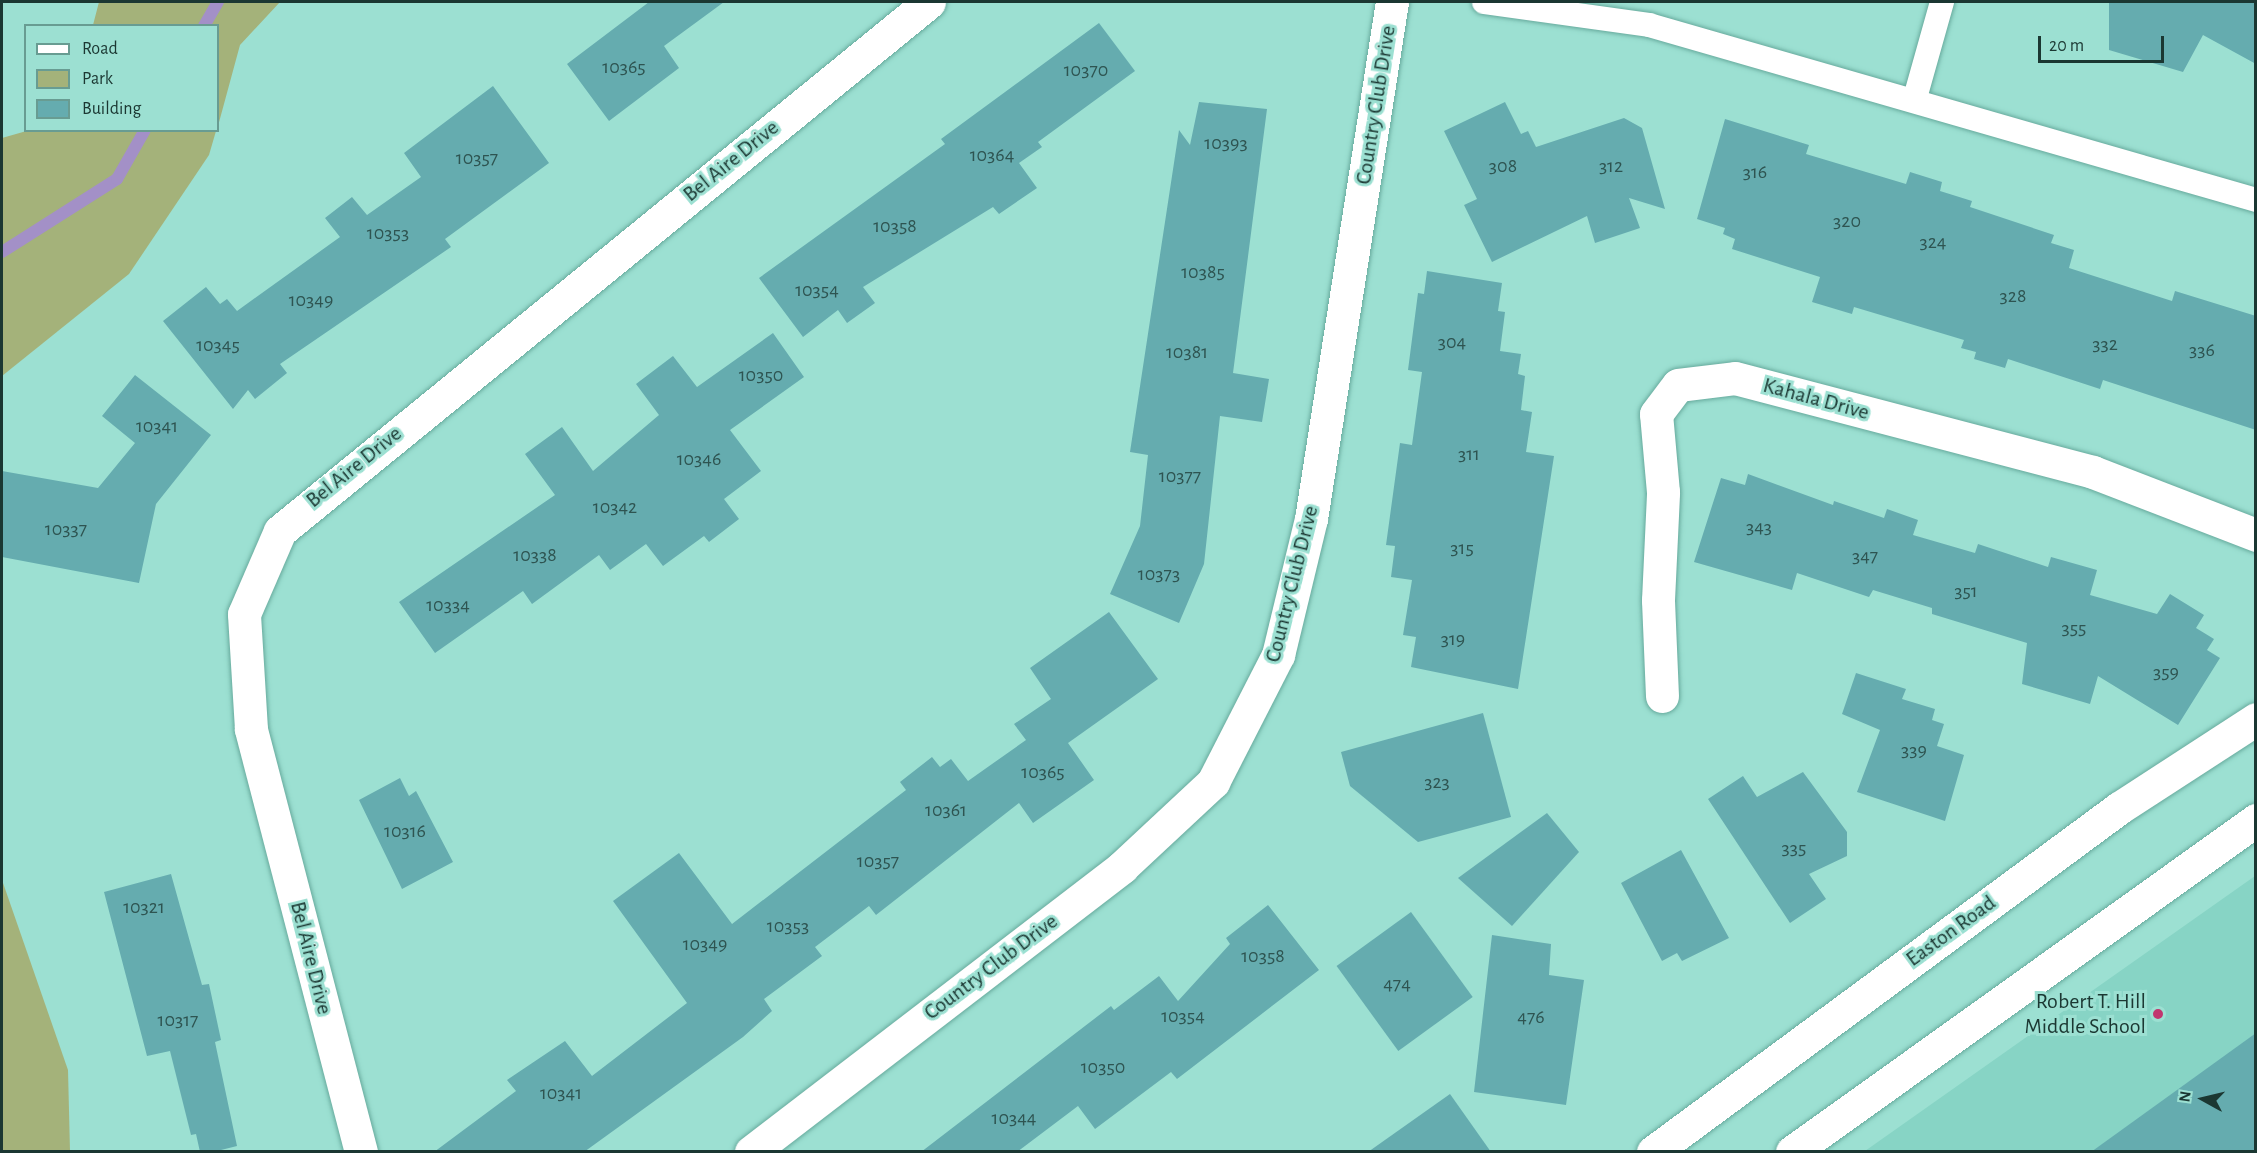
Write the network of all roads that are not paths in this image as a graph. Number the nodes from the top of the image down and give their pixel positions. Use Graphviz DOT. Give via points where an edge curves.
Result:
graph roads {
  1 [pos="928,2"];
  2 [pos="1392,2"];
  3 [pos="1484,2"];
  4 [pos="1942,2"];
  5 [pos="1915,98"];
  6 [pos="2256,200"];
  7 [pos="2256,535"];
  8 [pos="1662,696"];
  9 [pos="2256,719"];
  10 [pos="2256,820"];
  11 [pos="361,1152"];
  12 [pos="751,1152"];
  13 [pos="1653,1152"];
  14 [pos="1792,1152"];
  1 -- 11 [label="street, Bel Aire Drive" via="280,531 244,614 252,729"];
  2 -- 12 [label="street, Country Club Drive" via="1311,519 1278,655 1213,782 1122,867"];
  3 -- 5 [label="lane" via="1649,26"];
  4 -- 5 [label="lane"];
  5 -- 6 [label="lane"];
  7 -- 8 [label="street, Kahala Drive" via="2093,472 1735,378 1678,385 1656,414 1663,492 1658,600"];
  9 -- 13 [label="street, Easton Road" via="2110,814"];
  10 -- 14 [label="street"];
}
